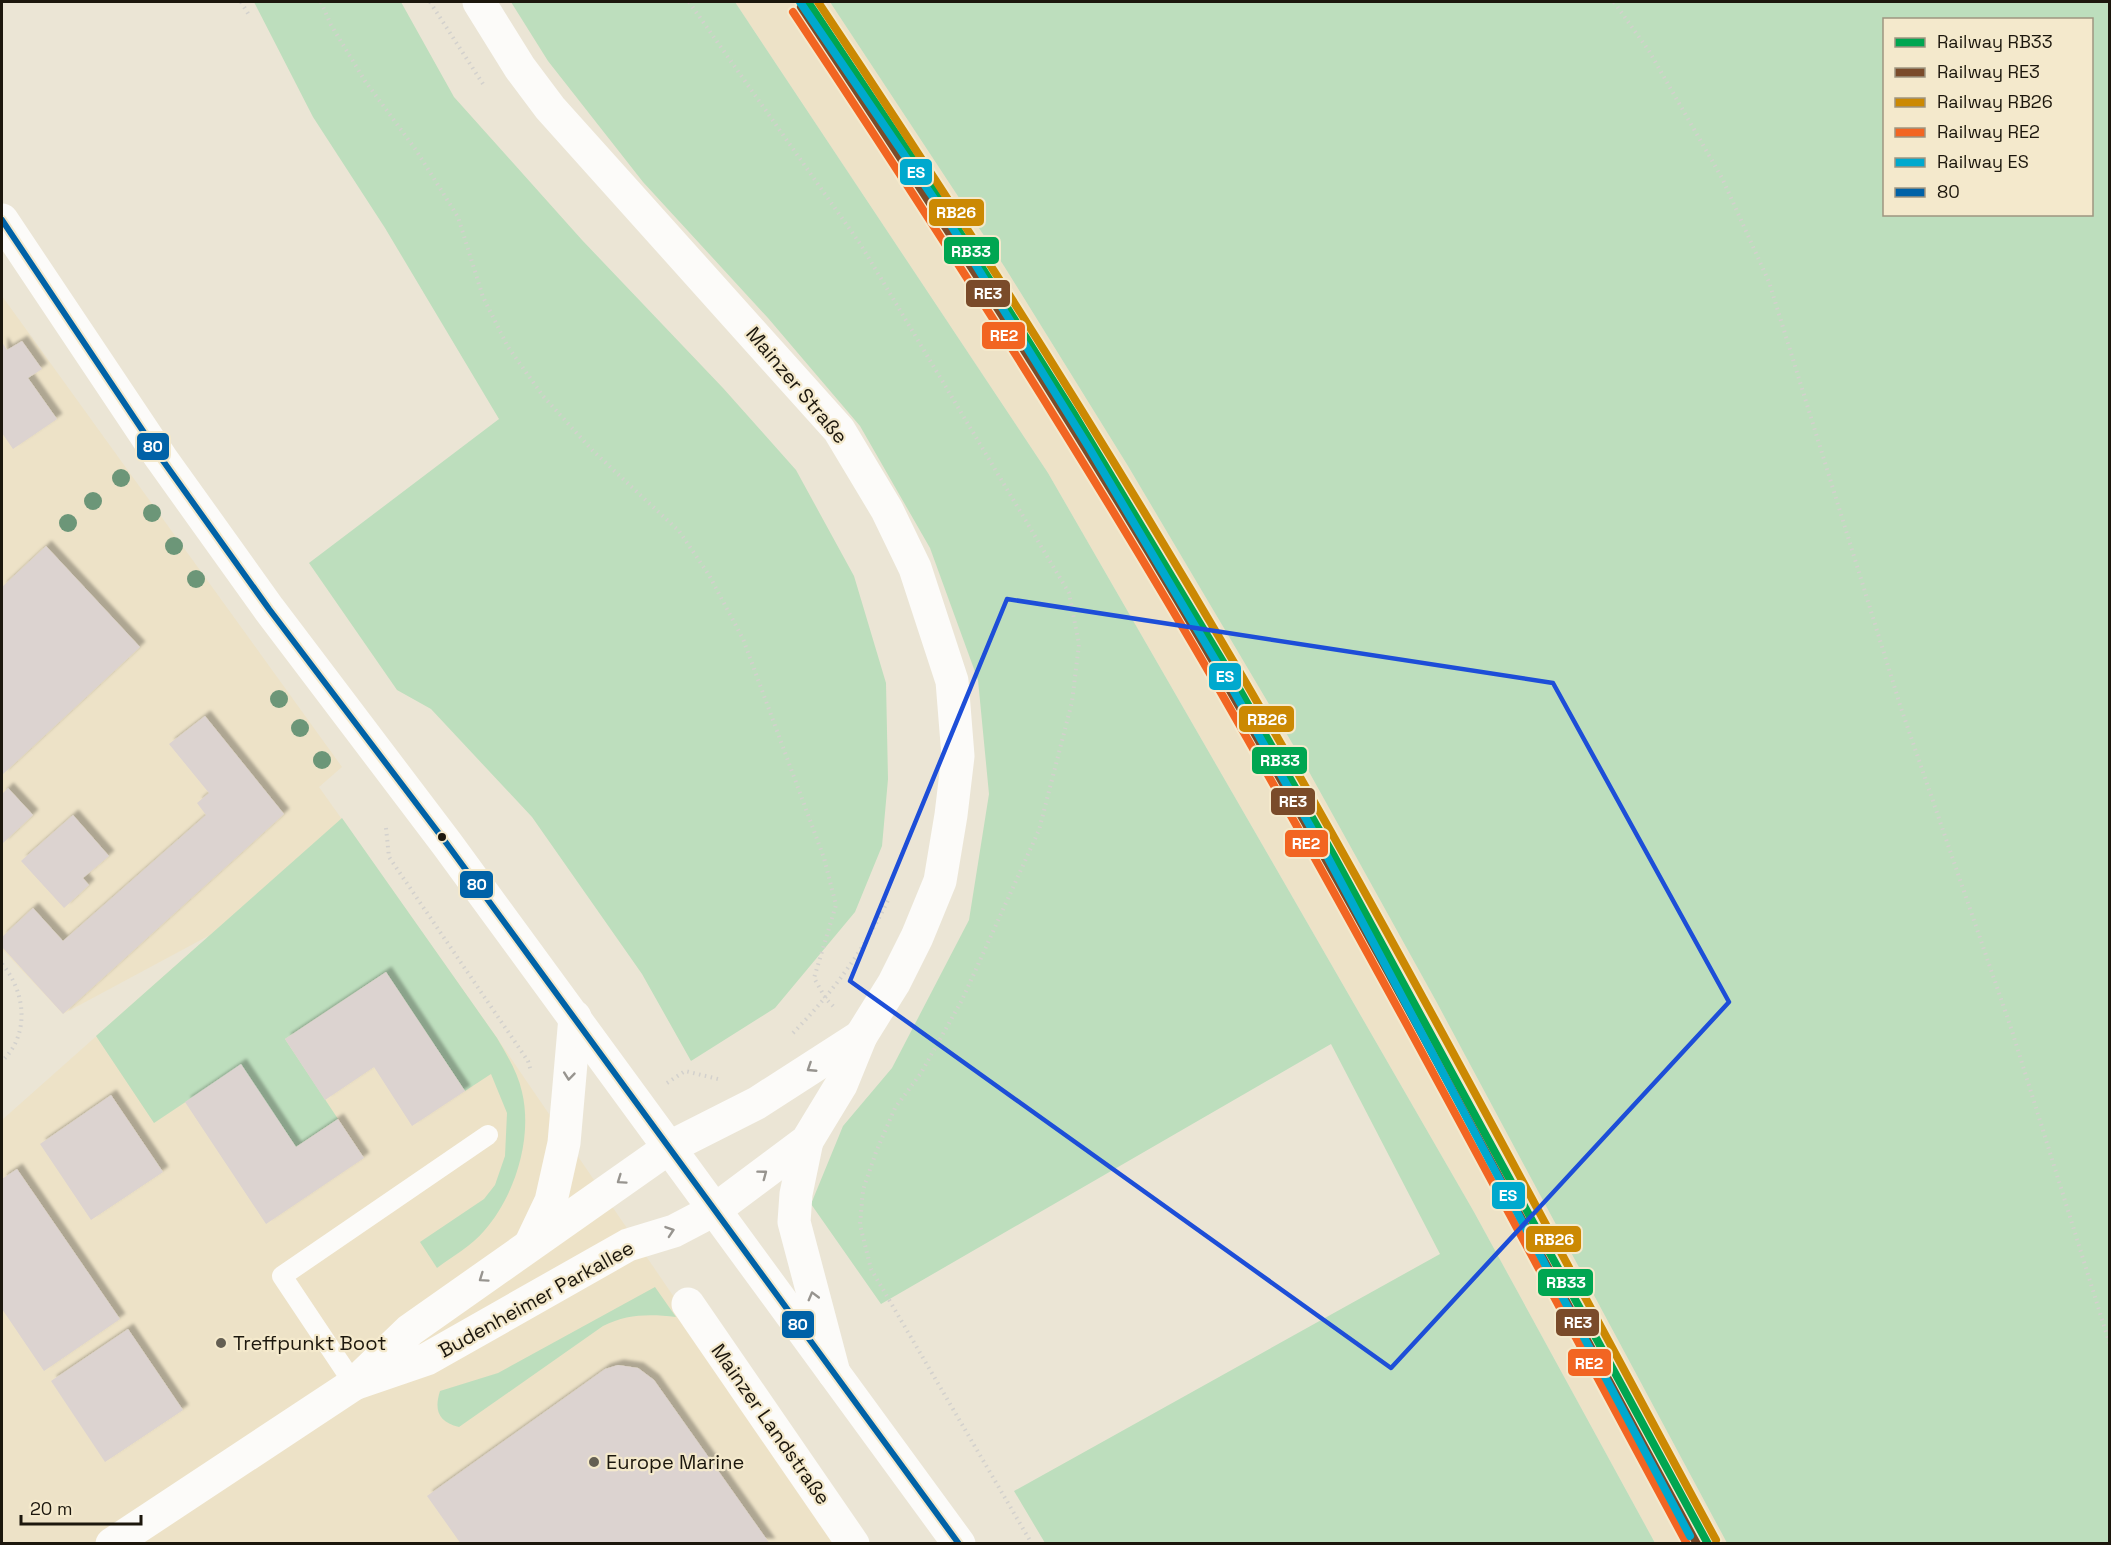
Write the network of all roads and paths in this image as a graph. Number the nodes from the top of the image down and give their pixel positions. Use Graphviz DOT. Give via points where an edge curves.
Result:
graph roads {
  1 [pos="241,2"];
  2 [pos="321,2"];
  3 [pos="430,2"];
  4 [pos="479,2"];
  5 [pos="1614,2"];
  6 [pos="249,15"];
  7 [pos="484,85"];
  8 [pos="2,220"];
  9 [pos="386,826"];
  10 [pos="890,896"];
  11 [pos="2,964"];
  12 [pos="826,999"];
  13 [pos="575,1017"];
  14 [pos="861,1036"];
  15 [pos="785,1041"];
  16 [pos="2,1061"];
  17 [pos="531,1072"];
  18 [pos="728,1080"];
  19 [pos="665,1084"];
  20 [pos="488,1135"];
  21 [pos="807,1141"];
  22 [pos="670,1146"];
  23 [pos="716,1209"];
  24 [pos="531,1244"];
  25 [pos="688,1304"];
  26 [pos="2109,1345"];
  27 [pos="834,1373"];
  28 [pos="354,1384"];
  29 [pos="112,1544"];
  30 [pos="853,1544"];
  31 [pos="959,1544"];
  1 -- 6 [label="path"];
  2 -- 12 [label="path" via="366,81 458,217 483,297 508,347 543,396 592,450 679,531 709,575 743,639 824,858 836,905 814,978"];
  3 -- 7 [label="path"];
  4 -- 14 [label="street, Mainzer Straße" via="550,108 838,430 887,510 915,568 952,681 958,756 940,880 894,983"];
  5 -- 26 [label="path" via="1649,51 1722,178 1769,282 1901,708 2012,1031"];
  8 -- 13 [label="street" via="160,458"];
  9 -- 17 [label="path" via="389,857 528,1061"];
  10 -- 12 [label="path" via="871,936"];
  11 -- 16 [label="path" via="11,975 22,1006 18,1040"];
  12 -- 14 [label="path"];
  12 -- 15 [label="path"];
  13 -- 22 [label="street"];
  13 -- 24 [label="street, Budenheimer Parkallee, one-way" via="564,1143 551,1201"];
  14 -- 21 [label="street, Mainzer Straße" via="841,1085"];
  14 -- 22 [label="street, Budenheimer Parkallee, one-way" via="757,1103"];
  18 -- 19 [label="path" via="685,1071"];
  20 -- 28 [label="lane" via="282,1276"];
  23 -- 21 [label="street, Budenheimer Parkallee, one-way"];
  27 -- 21 [label="street, one-way" via="794,1222"];
  22 -- 23 [label="street"];
  22 -- 24 [label="street, Budenheimer Parkallee, one-way"];
  23 -- 27 [label="street"];
  28 -- 23 [label="street, Budenheimer Parkallee, one-way" via="427,1359 628,1245 674,1231"];
  24 -- 28 [label="street, Budenheimer Parkallee, one-way" via="410,1330"];
  25 -- 30 [label="street, Mainzer Landstraße"];
  27 -- 31 [label="street"];
  28 -- 29 [label="street, Budenheimer Parkallee"];
}
